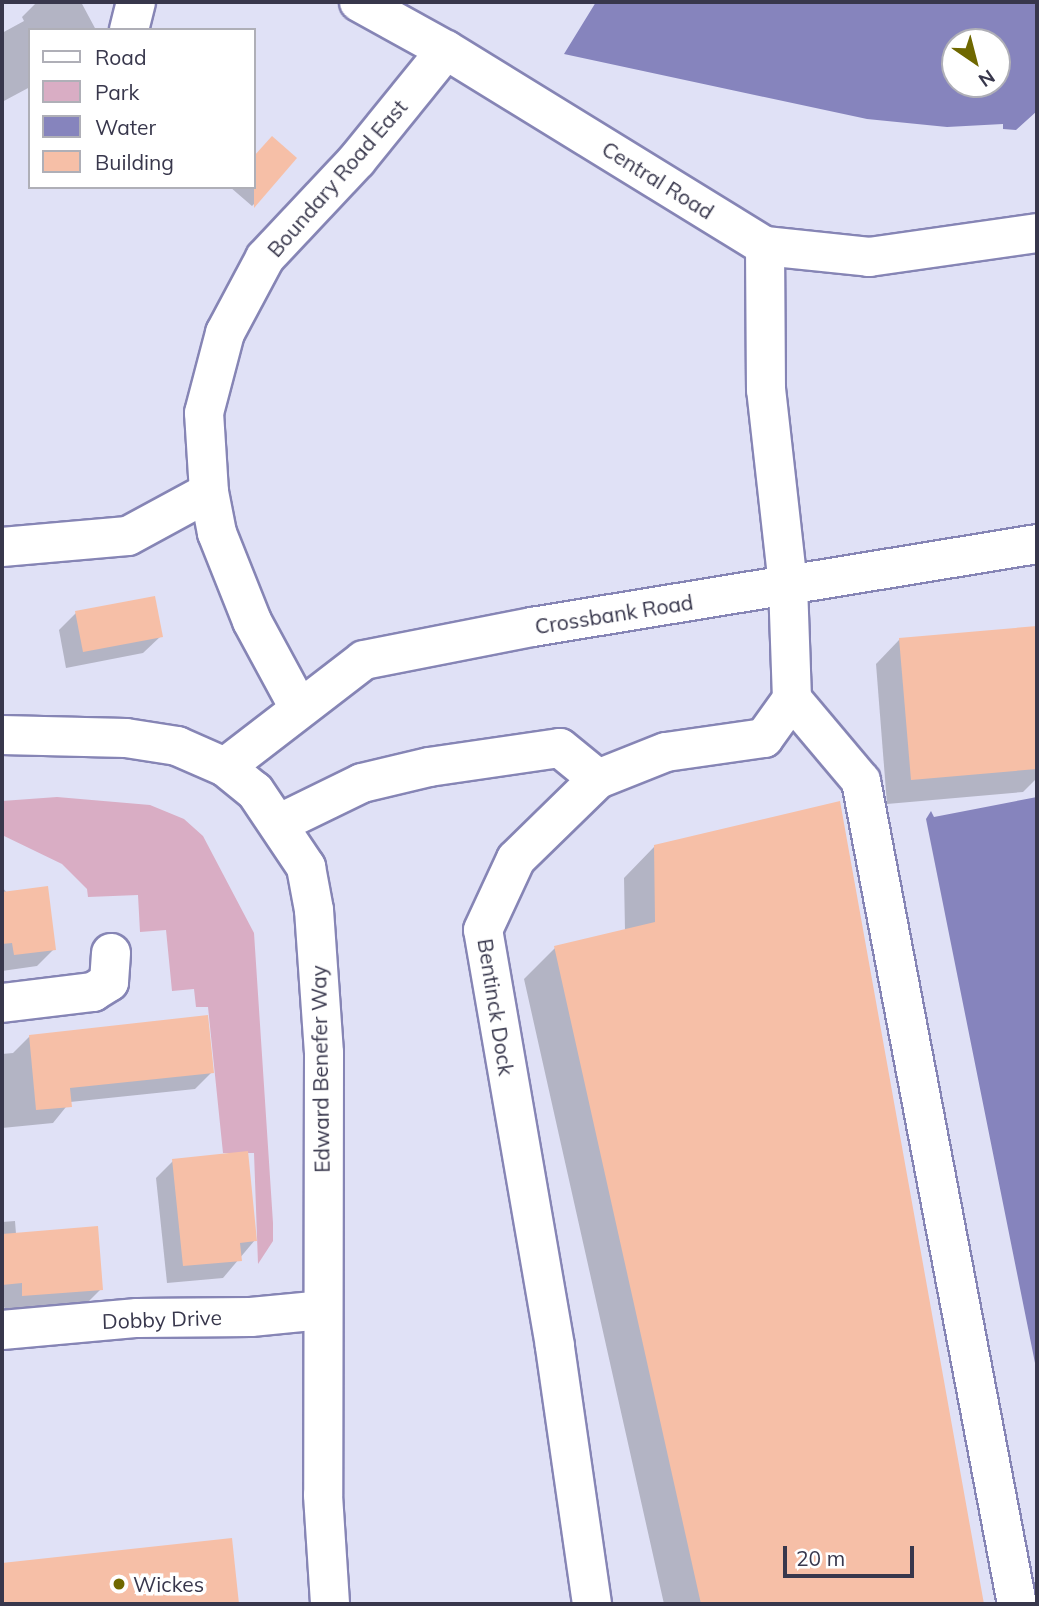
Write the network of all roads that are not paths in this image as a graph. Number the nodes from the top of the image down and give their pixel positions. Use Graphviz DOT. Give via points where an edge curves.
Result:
graph roads {
  1 [pos="136,2"];
  2 [pos="359,2"];
  3 [pos="130,28"];
  4 [pos="446,50"];
  5 [pos="1037,233"];
  6 [pos="765,246"];
  7 [pos="209,492"];
  8 [pos="2,547"];
  9 [pos="1021,547"];
  10 [pos="788,585"];
  11 [pos="793,699"];
  12 [pos="299,708"];
  13 [pos="11,739"];
  14 [pos="225,766"];
  15 [pos="598,779"];
  16 [pos="280,823"];
  17 [pos="111,953"];
  18 [pos="12,1001"];
  19 [pos="321,1310"];
  20 [pos="2,1330"];
  21 [pos="330,1604"];
  22 [pos="592,1604"];
  23 [pos="1017,1604"];
  1 -- 3 [label="street"];
  2 -- 4 [label="street, Central Road"];
  4 -- 6 [label="street, Central Road"];
  4 -- 7 [label="street, Boundary Road East" via="357,160 260,268 225,333 204,413"];
  5 -- 6 [label="street, Central Road" via="869,257"];
  6 -- 10 [label="street" via="766,390"];
  7 -- 8 [label="street" via="128,536"];
  7 -- 12 [label="street, Boundary Road East" via="218,533 252,621"];
  9 -- 10 [label="street, Crossbank Road"];
  10 -- 11 [label="street"];
  10 -- 12 [label="street, Crossbank Road" via="364,660"];
  11 -- 15 [label="street, Bentinck Dock" via="764,738 666,752"];
  11 -- 23 [label="street" via="861,781"];
  12 -- 14 [label="street, Crossbank Road"];
  13 -- 14 [label="street, Edward Benefer Way" via="126,738 177,746"];
  14 -- 16 [label="street, Edward Benefer Way" via="255,791"];
  15 -- 16 [label="street" via="560,748 429,767 362,783"];
  15 -- 22 [label="street, Bentinck Dock" via="516,859 483,930 555,1346"];
  16 -- 19 [label="street, Edward Benefer Way" via="306,867 314,910 324,1053"];
  17 -- 18 [label="street" via="109,982 93,992"];
  19 -- 20 [label="street, Dobby Drive" via="251,1317 137,1318"];
  19 -- 21 [label="street, Edward Benefer Way" via="323,1495"];
}
